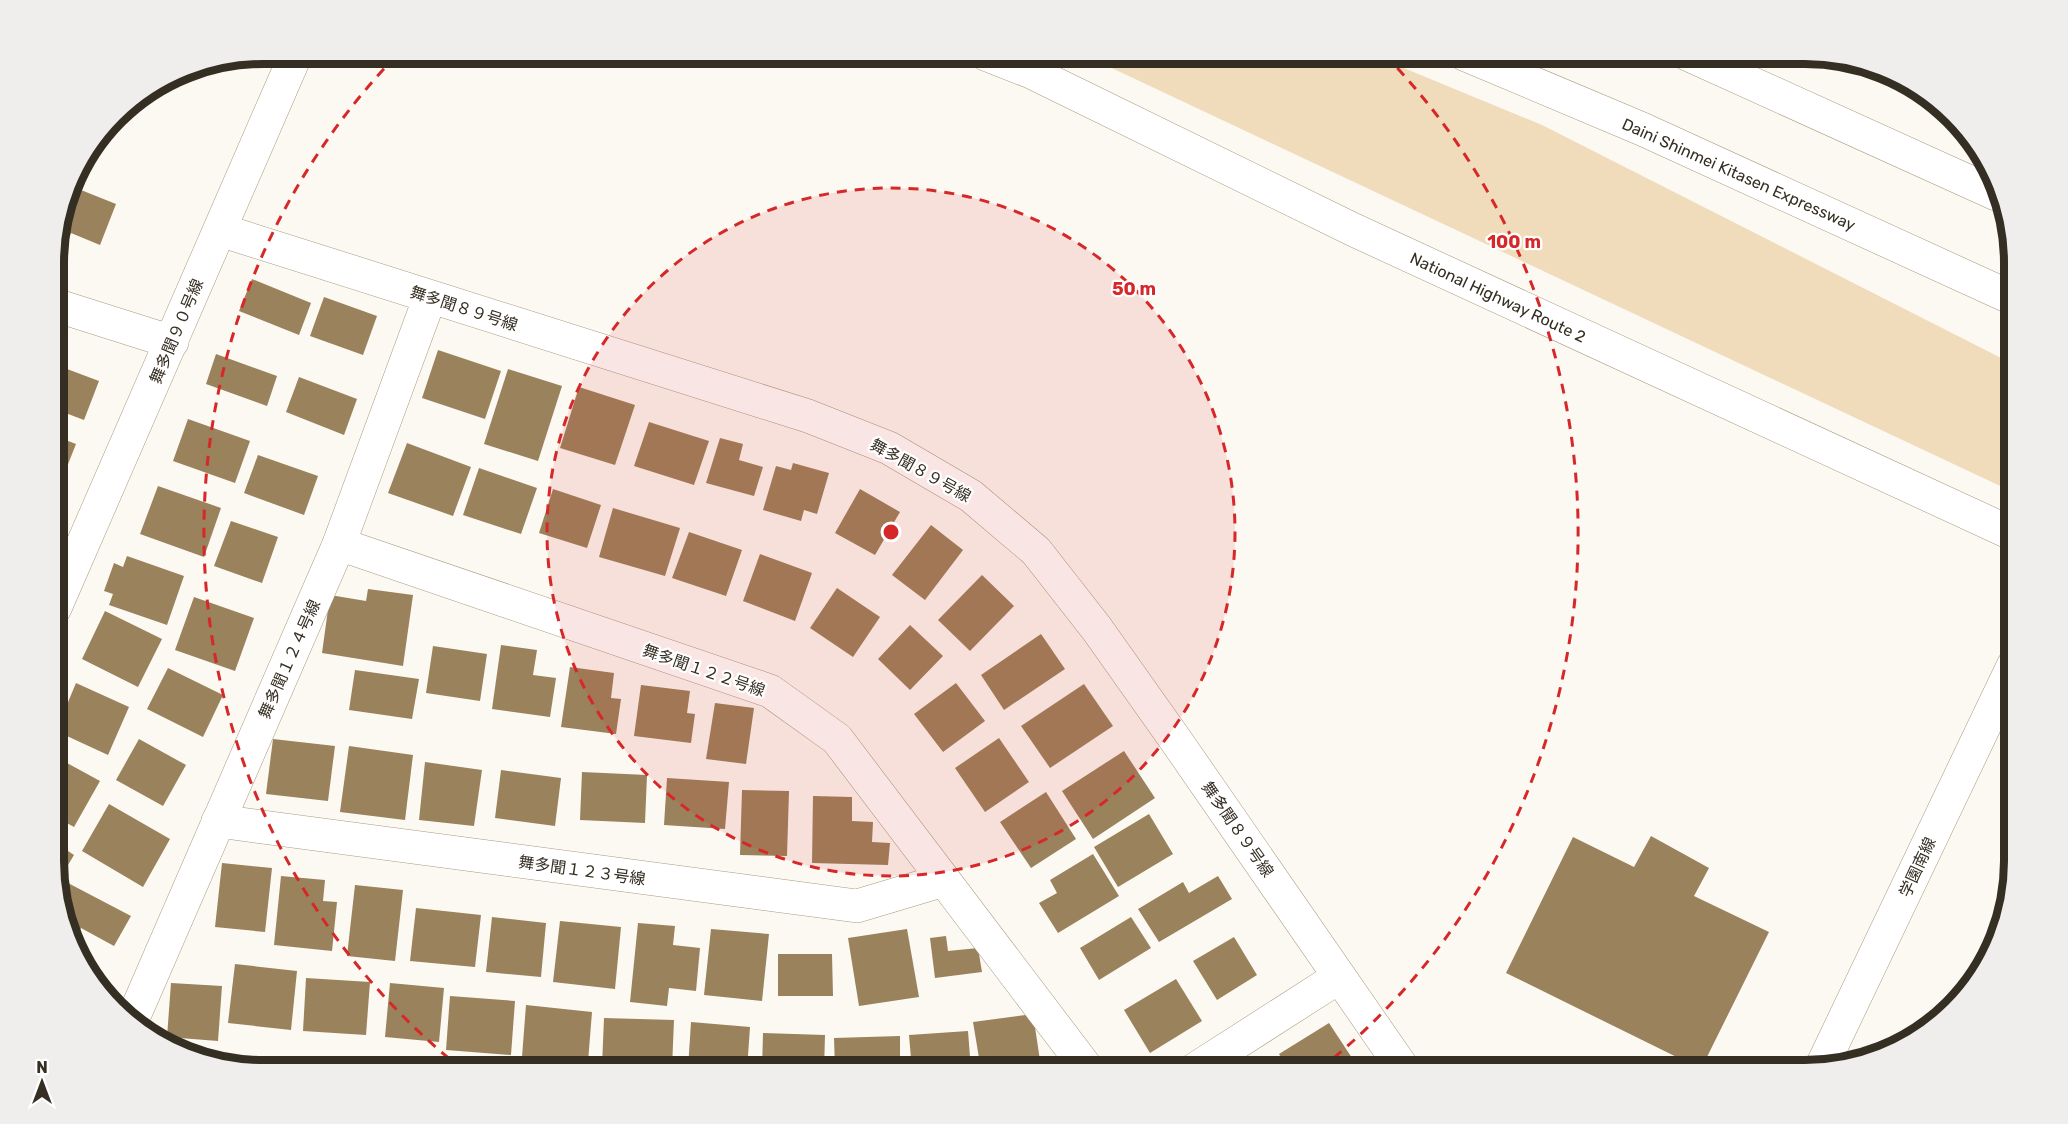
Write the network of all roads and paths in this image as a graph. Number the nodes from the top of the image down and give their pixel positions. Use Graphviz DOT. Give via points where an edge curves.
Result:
graph roads {
  1 [pos="1488,64"];
  2 [pos="1709,64"];
  3 [pos="291,65"];
  4 [pos="1012,65"];
  5 [pos="1642,129"];
  6 [pos="1989,191"];
  7 [pos="219,230"];
  8 [pos="2004,294"];
  9 [pos="430,297"];
  10 [pos="65,308"];
  11 [pos="2004,313"];
  12 [pos="172,342"];
  13 [pos="2004,530"];
  14 [pos="339,544"];
  15 [pos="64,587"];
  16 [pos="2004,685"];
  17 [pos="218,821"];
  18 [pos="944,880"];
  19 [pos="1339,976"];
  20 [pos="135,1013"];
  21 [pos="1826,1058"];
  22 [pos="1080,1059"];
  23 [pos="1219,1059"];
  24 [pos="1397,1059"];
  1 -- 5 [label="main road, Daini Shinmei Kitasen Expressway"];
  2 -- 6 [label="main road"];
  3 -- 7 [label="main road, 舞多聞９０号線"];
  4 -- 13 [label="main road, National Highway Route 2" via="1354,230"];
  5 -- 8 [label="main road, Daini Shinmei Kitasen Expressway"];
  5 -- 11 [label="main road"];
  7 -- 9 [label="main road, 舞多聞８９号線"];
  7 -- 12 [label="main road, 舞多聞９０号線"];
  9 -- 14 [label="main road, 舞多聞１２４号線"];
  9 -- 19 [label="main road, 舞多聞８９号線" via="808,416 889,448 971,496 1036,551 1097,629"];
  10 -- 12 [label="main road"];
  12 -- 15 [label="main road, 舞多聞９０号線"];
  14 -- 17 [label="main road, 舞多聞１２４号線"];
  14 -- 18 [label="main road, 舞多聞１２２号線" via="770,692 837,739"];
  16 -- 21 [label="main road, 学園南線"];
  17 -- 18 [label="main road, 舞多聞１２３号線" via="858,906"];
  17 -- 20 [label="main road, 舞多聞１２４号線"];
  18 -- 22 [label="main road, 舞多聞１２２号線"];
  19 -- 23 [label="main road"];
  19 -- 24 [label="main road, 舞多聞８９号線"];
}
